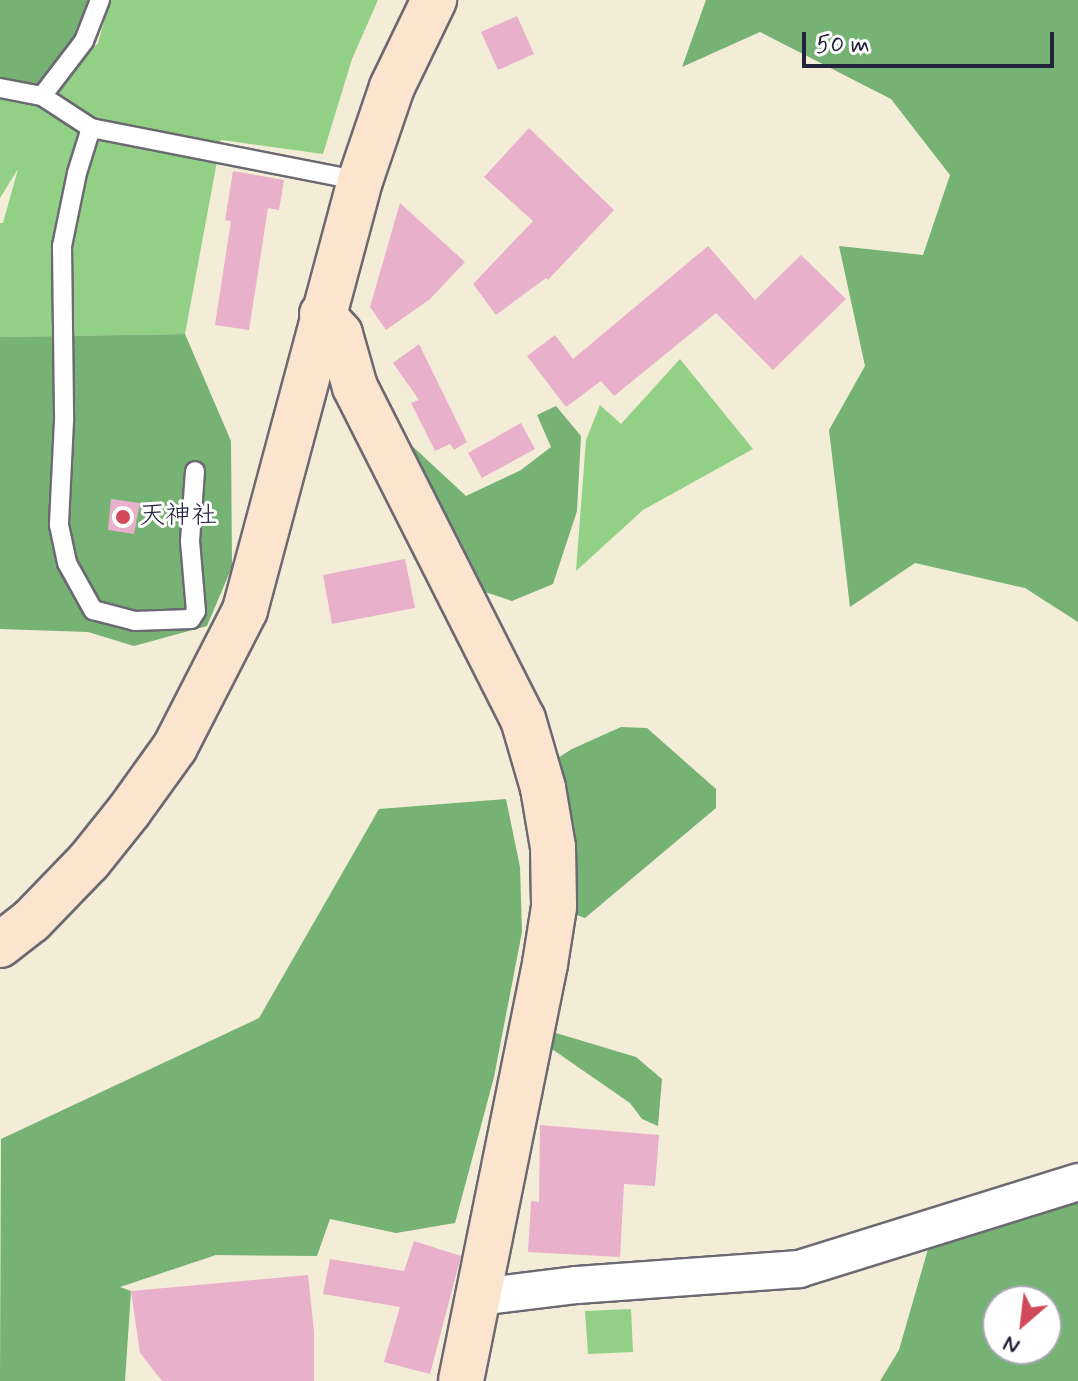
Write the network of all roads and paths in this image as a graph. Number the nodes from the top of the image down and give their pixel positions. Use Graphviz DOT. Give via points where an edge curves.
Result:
graph roads {
  1 [pos="100,0"];
  2 [pos="434,0"];
  3 [pos="0,88"];
  4 [pos="42,96"];
  5 [pos="91,128"];
  6 [pos="360,181"];
  7 [pos="322,314"];
  8 [pos="195,471"];
  9 [pos="0,945"];
  10 [pos="1078,1182"];
  11 [pos="479,1297"];
  12 [pos="461,1381"];
  1 -- 4 [label="lane" via="84,41"];
  2 -- 6 [label="street" via="392,87"];
  3 -- 4 [label="lane"];
  4 -- 5 [label="lane"];
  5 -- 6 [label="lane"];
  5 -- 8 [label="lane" via="62,246 59,525 67,563 93,610 135,621 191,619 196,611 190,541"];
  6 -- 7 [label="street"];
  7 -- 9 [label="street" via="245,610 175,747 129,811 89,861"];
  7 -- 11 [label="street" via="340,334 355,387 523,719 553,847 554,907"];
  10 -- 11 [label="street" via="799,1269"];
  11 -- 12 [label="street"];
}
